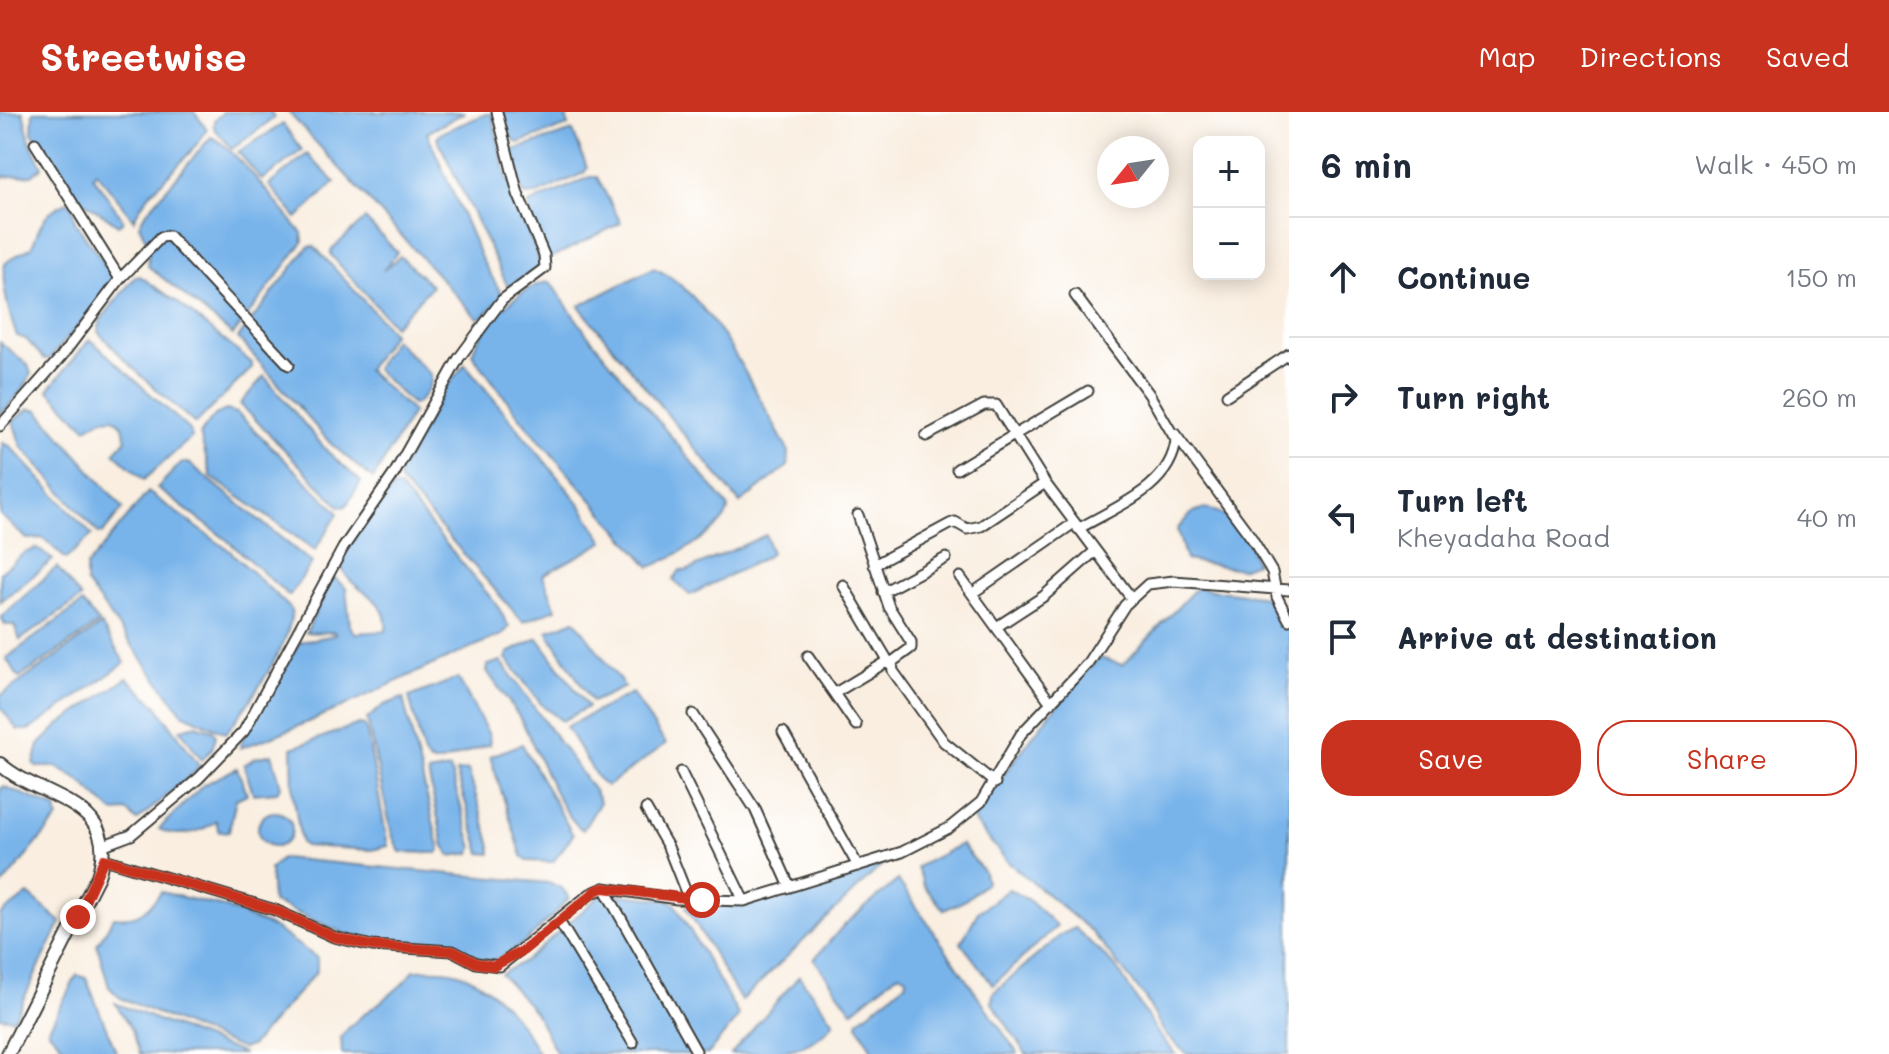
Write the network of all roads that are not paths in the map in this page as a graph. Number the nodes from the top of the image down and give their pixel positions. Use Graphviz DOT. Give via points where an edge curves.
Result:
graph roads {
  1 [pos="497,112"];
  2 [pos="35,143"];
  3 [pos="120,279"];
  4 [pos="1075,295"];
  5 [pos="1289,354"];
  6 [pos="289,365"];
  7 [pos="1088,391"];
  8 [pos="1227,395"];
  9 [pos="0,426"];
  10 [pos="1175,434"];
  11 [pos="926,436"];
  12 [pos="1016,436"];
  13 [pos="957,469"];
  14 [pos="1045,483"];
  15 [pos="858,515"];
  16 [pos="1076,526"];
  17 [pos="1094,552"];
  18 [pos="946,558"];
  19 [pos="874,565"];
  20 [pos="960,577"];
  21 [pos="843,585"];
  22 [pos="1274,588"];
  23 [pos="977,590"];
  24 [pos="1289,590"];
  25 [pos="883,592"];
  26 [pos="1132,599"];
  27 [pos="1289,620"];
  28 [pos="1001,624"];
  29 [pos="808,656"];
  30 [pos="889,664"];
  31 [pos="835,693"];
  32 [pos="1051,703"];
  33 [pos="693,714"];
  34 [pos="856,725"];
  35 [pos="783,732"];
  36 [pos="0,764"];
  37 [pos="681,772"];
  38 [pos="995,783"];
  39 [pos="646,809"];
  40 [pos="113,843"];
  41 [pos="113,862"];
  42 [pos="858,866"];
  43 [pos="790,887"];
  44 [pos="604,888"];
  45 [pos="689,900"];
  46 [pos="744,901"];
  47 [pos="559,921"];
  48 [pos="633,1043"];
  49 [pos="696,1051"];
  50 [pos="8,1054"];
  1 -- 40 [label="street" via="518,194 545,268 502,300 459,358 394,474 343,548 244,731 199,778"];
  2 -- 3 [label="street"];
  3 -- 6 [label="street" via="161,237 169,236"];
  3 -- 9 [label="street"];
  4 -- 10 [label="street"];
  5 -- 8 [label="street"];
  7 -- 12 [label="street"];
  10 -- 16 [label="street" via="1175,450 1160,478"];
  10 -- 22 [label="street" via="1243,524 1272,572"];
  11 -- 12 [label="street" via="991,404"];
  12 -- 13 [label="street"];
  12 -- 14 [label="street"];
  14 -- 16 [label="street"];
  14 -- 19 [label="street" via="981,526 950,524"];
  15 -- 19 [label="street"];
  16 -- 17 [label="street"];
  16 -- 23 [label="street"];
  17 -- 26 [label="street"];
  17 -- 28 [label="street" via="1044,596"];
  18 -- 25 [label="street"];
  19 -- 25 [label="street"];
  20 -- 32 [label="street"];
  21 -- 30 [label="street"];
  22 -- 24 [label="street"];
  22 -- 26 [label="street" via="1155,582"];
  22 -- 27 [label="street"];
  25 -- 30 [label="street" via="911,642 911,648"];
  26 -- 32 [label="street" via="1087,664"];
  29 -- 31 [label="street"];
  30 -- 31 [label="street"];
  30 -- 38 [label="street" via="932,729"];
  31 -- 34 [label="street"];
  32 -- 38 [label="street" via="1021,734"];
  33 -- 43 [label="street" via="751,802"];
  35 -- 42 [label="street"];
  36 -- 40 [label="main road" via="78,807"];
  37 -- 46 [label="street"];
  38 -- 42 [label="street" via="973,811 949,828 902,852"];
  39 -- 45 [label="street"];
  40 -- 41 [label="main road"];
  41 -- 47 [label="street" via="275,910 334,937 372,946 453,951 489,966 506,962"];
  41 -- 50 [label="main road"];
  42 -- 43 [label="street"];
  43 -- 46 [label="street"];
  44 -- 45 [label="street"];
  44 -- 47 [label="street"];
  44 -- 49 [label="street"];
  45 -- 46 [label="street"];
  47 -- 48 [label="street"];
}
